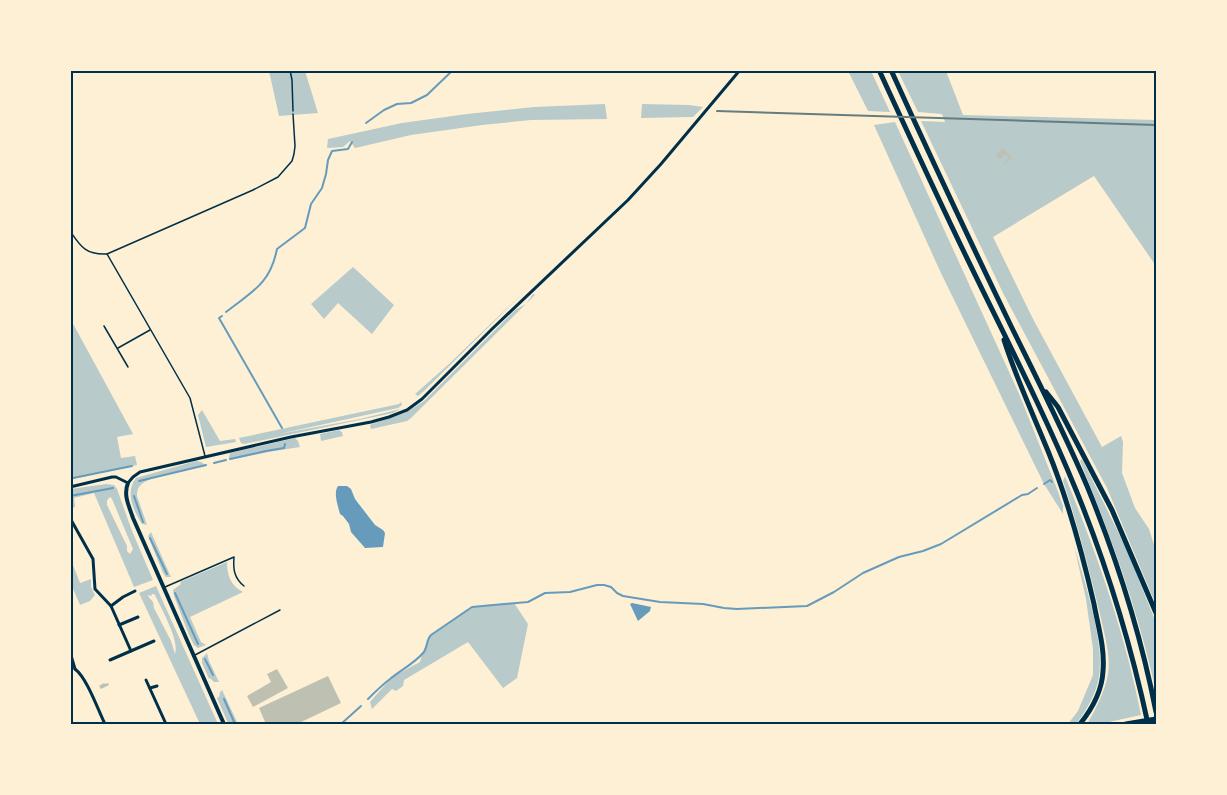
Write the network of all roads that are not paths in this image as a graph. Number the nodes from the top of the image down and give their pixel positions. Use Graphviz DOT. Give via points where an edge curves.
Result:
graph roads {
  1 [pos="740,70"];
  2 [pos="879,70"];
  3 [pos="891,70"];
  4 [pos="293,114"];
  5 [pos="70,231"];
  6 [pos="107,254"];
  7 [pos="104,326"];
  8 [pos="1000,326"];
  9 [pos="150,330"];
  10 [pos="117,349"];
  11 [pos="128,368"];
  12 [pos="1041,386"];
  13 [pos="205,457"];
  14 [pos="128,483"];
  15 [pos="70,487"];
  16 [pos="70,518"];
  17 [pos="244,586"];
  18 [pos="164,587"];
  19 [pos="135,591"];
  20 [pos="111,606"];
  21 [pos="280,610"];
  22 [pos="1156,613"];
  23 [pos="138,617"];
  24 [pos="119,625"];
  25 [pos="154,640"];
  26 [pos="70,651"];
  27 [pos="131,651"];
  28 [pos="194,656"];
  29 [pos="110,660"];
  30 [pos="73,669"];
  31 [pos="146,680"];
  32 [pos="157,686"];
  33 [pos="150,688"];
  34 [pos="1156,712"];
  35 [pos="1156,718"];
  36 [pos="105,724"];
  37 [pos="166,724"];
  38 [pos="225,724"];
  39 [pos="1080,724"];
  40 [pos="1128,724"];
  41 [pos="1148,724"];
  1 -- 13 [label="street" via="628,200 407,410 371,422"];
  2 -- 8 [label="highway"];
  3 -- 12 [label="highway"];
  4 -- 6 [label="lane" via="294,154 278,177"];
  5 -- 6 [label="lane" via="88,252"];
  6 -- 9 [label="lane"];
  7 -- 10 [label="lane"];
  8 -- 39 [label="highway" via="1072,520 1100,635 1102,681 1089,714"];
  8 -- 41 [label="highway" via="1076,489 1123,624"];
  9 -- 10 [label="lane"];
  9 -- 13 [label="lane" via="190,398"];
  10 -- 11 [label="lane"];
  12 -- 22 [label="highway" via="1058,407 1092,470"];
  12 -- 34 [label="highway" via="1114,557"];
  13 -- 14 [label="street" via="140,472"];
  14 -- 15 [label="street" via="112,477"];
  14 -- 18 [label="street" via="126,499"];
  16 -- 20 [label="street" via="93,559 95,589"];
  17 -- 18 [label="lane" via="234,574 234,557"];
  18 -- 28 [label="street"];
  19 -- 20 [label="street"];
  20 -- 24 [label="street"];
  21 -- 28 [label="lane"];
  23 -- 24 [label="street"];
  24 -- 27 [label="street"];
  25 -- 27 [label="street"];
  26 -- 30 [label="street"];
  27 -- 29 [label="street"];
  28 -- 38 [label="street"];
  30 -- 36 [label="street" via="84,680"];
  31 -- 33 [label="street"];
  32 -- 33 [label="street"];
  33 -- 37 [label="street"];
  35 -- 40 [label="highway"];
}
